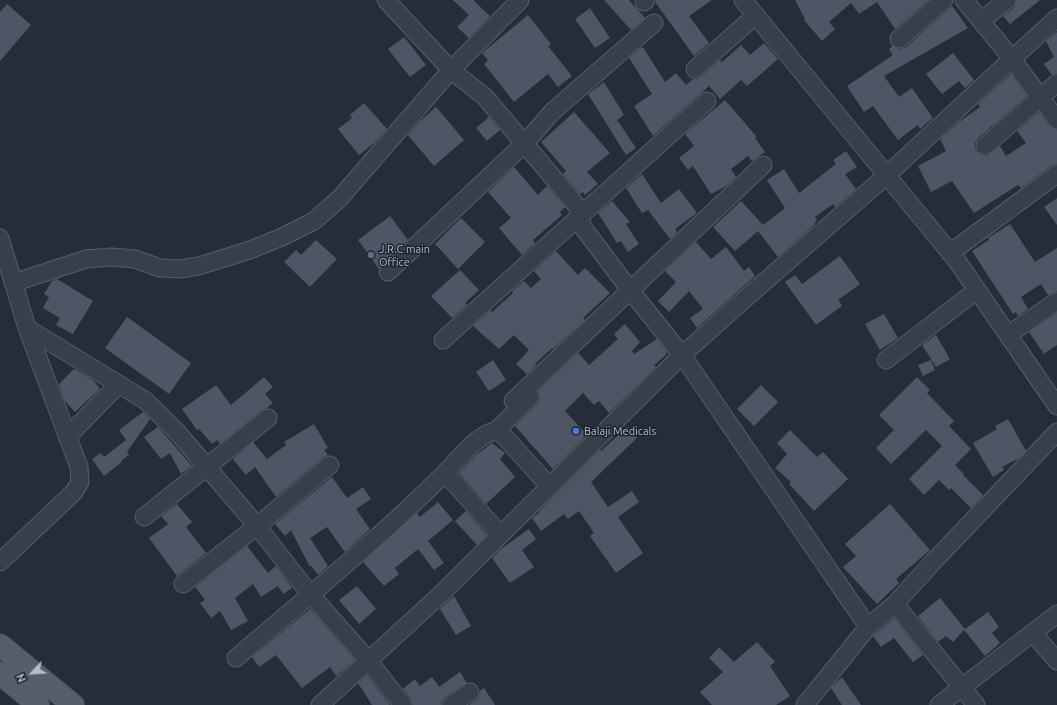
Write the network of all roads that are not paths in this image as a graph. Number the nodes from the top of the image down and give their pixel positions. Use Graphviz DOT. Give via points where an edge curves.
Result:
graph roads {
  1 [pos="520,0"];
  2 [pos="944,0"];
  3 [pos="964,0"];
  4 [pos="1007,0"];
  5 [pos="392,2"];
  6 [pos="752,6"];
  7 [pos="1057,18"];
  8 [pos="981,21"];
  9 [pos="654,23"];
  10 [pos="899,39"];
  11 [pos="1012,59"];
  12 [pos="695,69"];
  13 [pos="451,70"];
  14 [pos="1057,84"];
  15 [pos="1041,98"];
  16 [pos="707,101"];
  17 [pos="1057,120"];
  18 [pos="526,145"];
  19 [pos="985,146"];
  20 [pos="762,165"];
  21 [pos="1057,174"];
  22 [pos="887,175"];
  23 [pos="582,219"];
  24 [pos="0,238"];
  25 [pos="950,253"];
  26 [pos="391,275"];
  27 [pos="13,283"];
  28 [pos="977,290"];
  29 [pos="628,295"];
  30 [pos="1057,301"];
  31 [pos="27,328"];
  32 [pos="1008,335"];
  33 [pos="446,344"];
  34 [pos="682,355"];
  35 [pos="886,360"];
  36 [pos="118,384"];
  37 [pos="513,401"];
  38 [pos="1057,406"];
  39 [pos="268,418"];
  40 [pos="496,431"];
  41 [pos="1057,432"];
  42 [pos="67,437"];
  43 [pos="330,465"];
  44 [pos="207,467"];
  45 [pos="445,473"];
  46 [pos="549,486"];
  47 [pos="144,517"];
  48 [pos="257,526"];
  49 [pos="500,534"];
  50 [pos="0,562"];
  51 [pos="183,584"];
  52 [pos="310,594"];
  53 [pos="895,604"];
  54 [pos="1057,614"];
  55 [pos="868,627"];
  56 [pos="1033,633"];
  57 [pos="0,644"];
  58 [pos="236,658"];
  59 [pos="368,660"];
  60 [pos="1057,661"];
  61 [pos="0,673"];
  62 [pos="962,687"];
  63 [pos="0,688"];
  64 [pos="470,692"];
  65 [pos="21,705"];
  66 [pos="38,705"];
  67 [pos="73,705"];
  68 [pos="320,705"];
  69 [pos="403,705"];
  70 [pos="451,705"];
  71 [pos="805,705"];
  72 [pos="939,705"];
  73 [pos="976,705"];
  1 -- 13 [label="street"];
  2 -- 10 [label="street"];
  3 -- 8 [label="street"];
  4 -- 8 [label="street"];
  5 -- 13 [label="street"];
  6 -- 12 [label="street"];
  6 -- 22 [label="street"];
  7 -- 11 [label="street"];
  8 -- 11 [label="street"];
  9 -- 18 [label="street" via="552,112"];
  11 -- 15 [label="street"];
  11 -- 22 [label="street"];
  13 -- 18 [label="street" via="485,97"];
  13 -- 27 [label="street" via="339,199 314,221 282,237 199,266 180,269 160,268 135,259 86,259"];
  14 -- 15 [label="street"];
  15 -- 17 [label="street"];
  15 -- 19 [label="street"];
  16 -- 23 [label="street"];
  18 -- 23 [label="street"];
  18 -- 26 [label="street"];
  20 -- 29 [label="street"];
  21 -- 25 [label="street"];
  22 -- 25 [label="street"];
  22 -- 34 [label="street"];
  23 -- 29 [label="street"];
  23 -- 33 [label="street"];
  24 -- 27 [label="street"];
  25 -- 28 [label="street"];
  27 -- 31 [label="street"];
  28 -- 32 [label="street"];
  28 -- 35 [label="street"];
  29 -- 34 [label="street"];
  29 -- 37 [label="street"];
  29 -- 40 [label="street"];
  30 -- 32 [label="street"];
  31 -- 36 [label="street"];
  31 -- 42 [label="street"];
  32 -- 38 [label="street"];
  34 -- 46 [label="street"];
  34 -- 55 [label="street"];
  36 -- 42 [label="street"];
  36 -- 44 [label="street" via="146,401 178,432"];
  39 -- 44 [label="street"];
  40 -- 45 [label="street" via="481,437"];
  40 -- 46 [label="street" via="503,435"];
  41 -- 53 [label="street"];
  42 -- 50 [label="street" via="79,467 80,482 74,492"];
  43 -- 48 [label="street"];
  44 -- 47 [label="street"];
  44 -- 48 [label="street"];
  45 -- 49 [label="street"];
  45 -- 52 [label="street"];
  46 -- 49 [label="street"];
  48 -- 51 [label="street"];
  48 -- 52 [label="street"];
  49 -- 59 [label="street" via="439,596"];
  52 -- 58 [label="street"];
  52 -- 59 [label="street"];
  53 -- 55 [label="street"];
  53 -- 62 [label="street"];
  54 -- 56 [label="street"];
  55 -- 71 [label="street"];
  56 -- 60 [label="street"];
  56 -- 62 [label="street"];
  57 -- 67 [label="main road"];
  59 -- 68 [label="street"];
  59 -- 69 [label="street"];
  61 -- 66 [label="main road"];
  62 -- 72 [label="street"];
  62 -- 73 [label="street"];
  63 -- 65 [label="main road"];
  64 -- 70 [label="street"];
}
